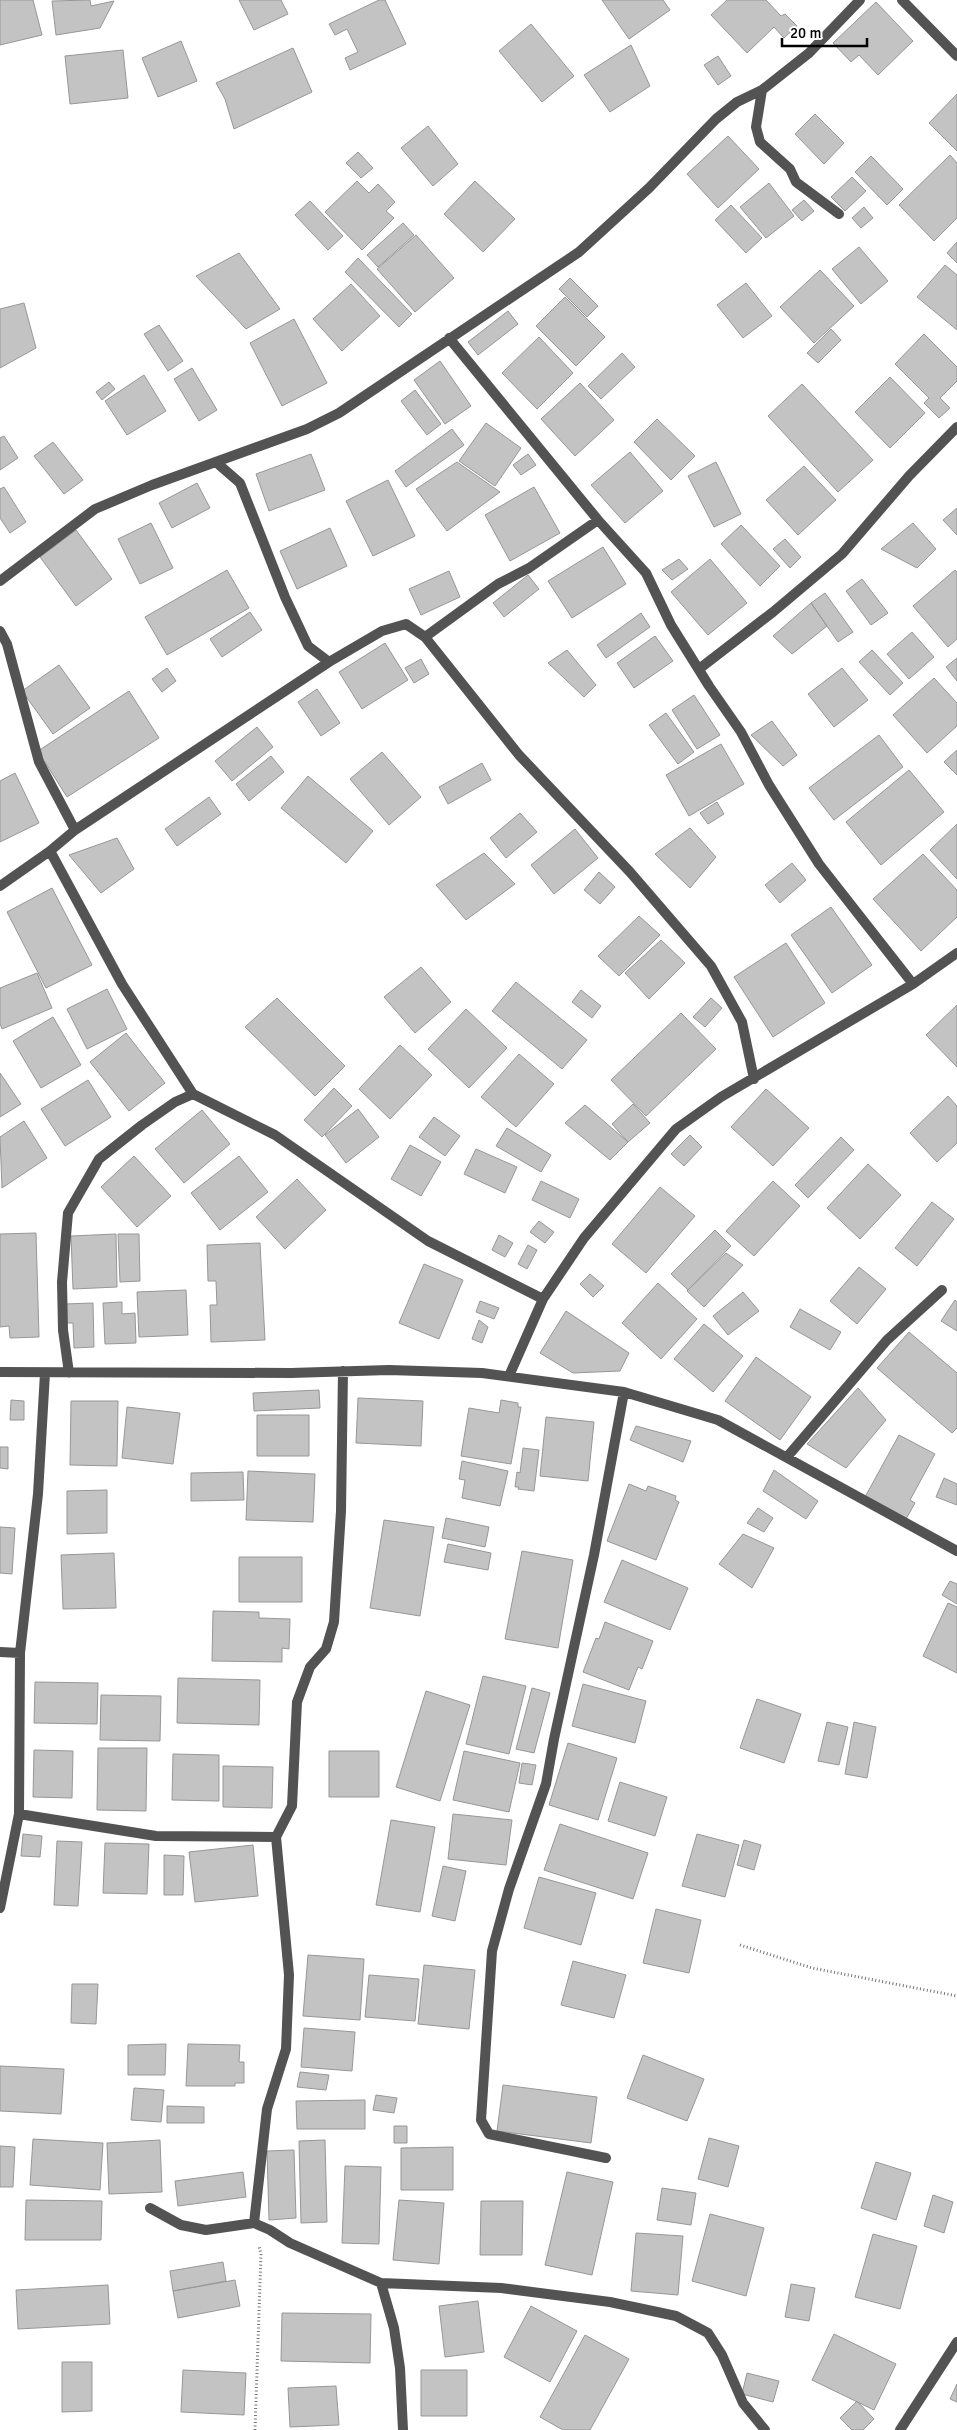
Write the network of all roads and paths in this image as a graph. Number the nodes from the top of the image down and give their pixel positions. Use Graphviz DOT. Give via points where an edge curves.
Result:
graph roads {
  1 [pos="860,0"];
  2 [pos="902,0"];
  3 [pos="957,56"];
  4 [pos="762,90"];
  5 [pos="840,214"];
  6 [pos="449,338"];
  7 [pos="957,427"];
  8 [pos="217,463"];
  9 [pos="598,520"];
  10 [pos="0,582"];
  11 [pos="0,631"];
  12 [pos="425,637"];
  13 [pos="330,662"];
  14 [pos="699,669"];
  15 [pos="75,830"];
  16 [pos="50,852"];
  17 [pos="0,886"];
  18 [pos="957,953"];
  19 [pos="913,984"];
  20 [pos="754,1079"];
  21 [pos="193,1094"];
  22 [pos="942,1290"];
  23 [pos="543,1299"];
  24 [pos="343,1371"];
  25 [pos="0,1372"];
  26 [pos="45,1373"];
  27 [pos="68,1373"];
  28 [pos="508,1376"];
  29 [pos="624,1392"];
  30 [pos="787,1457"];
  31 [pos="957,1551"];
  32 [pos="0,1652"];
  33 [pos="20,1653"];
  34 [pos="19,1814"];
  35 [pos="276,1837"];
  36 [pos="0,1908"];
  37 [pos="740,1945"];
  38 [pos="957,1996"];
  39 [pos="606,2158"];
  40 [pos="150,2208"];
  41 [pos="254,2223"];
  42 [pos="381,2282"];
  43 [pos="957,2342"];
  44 [pos="255,2430"];
  45 [pos="403,2430"];
  46 [pos="765,2430"];
  47 [pos="900,2430"];
  1 -- 4 [label="street" via="809,53"];
  2 -- 3 [label="street"];
  4 -- 5 [label="street" via="756,127 760,142 790,168 796,182"];
  4 -- 6 [label="street" via="737,102 716,119 649,188 579,252"];
  6 -- 8 [label="street" via="339,413 307,429"];
  6 -- 9 [label="street"];
  7 -- 14 [label="street" via="909,476 842,554"];
  8 -- 10 [label="street" via="95,509"];
  8 -- 13 [label="street" via="240,483 308,646"];
  9 -- 12 [label="street" via="529,568 498,584"];
  9 -- 14 [label="street" via="646,573 671,625"];
  11 -- 15 [label="street" via="7,644 39,762"];
  12 -- 13 [label="street" via="406,624 382,631"];
  12 -- 20 [label="street" via="519,755 630,872 711,966 742,1022"];
  13 -- 15 [label="street"];
  14 -- 19 [label="street" via="741,732 768,785 819,864"];
  15 -- 16 [label="street"];
  16 -- 17 [label="street"];
  16 -- 21 [label="street" via="122,984"];
  18 -- 19 [label="street"];
  19 -- 20 [label="street"];
  20 -- 23 [label="street" via="721,1097 676,1129 584,1238"];
  21 -- 23 [label="street" via="275,1135 428,1241"];
  21 -- 27 [label="street" via="175,1102 99,1159 68,1213 62,1282 62,1330"];
  22 -- 30 [label="street" via="887,1340"];
  23 -- 28 [label="street"];
  24 -- 27 [label="street"];
  24 -- 28 [label="street"];
  24 -- 35 [label="street" via="341,1511 334,1622 326,1649 310,1667 297,1702 292,1806"];
  25 -- 26 [label="street"];
  26 -- 27 [label="street"];
  26 -- 33 [label="street" via="38,1494"];
  28 -- 29 [label="street"];
  29 -- 30 [label="street" via="718,1420"];
  29 -- 39 [label="street" via="546,1784 509,1890 492,1951 481,2120 488,2134"];
  30 -- 31 [label="street"];
  32 -- 33 [label="street"];
  33 -- 34 [label="street"];
  34 -- 35 [label="street" via="156,1836"];
  34 -- 36 [label="street"];
  35 -- 41 [label="street" via="289,1974 286,2048 266,2109"];
  37 -- 38 [label="path" via="812,1968"];
  40 -- 41 [label="street" via="181,2225 206,2230"];
  41 -- 42 [label="street" via="320,2257"];
  41 -- 44 [label="path" via="261,2254"];
  42 -- 45 [label="street" via="394,2328 400,2368"];
  42 -- 46 [label="street" via="501,2288 610,2302 676,2316 708,2333 722,2355 743,2403"];
  43 -- 47 [label="street"];
}
